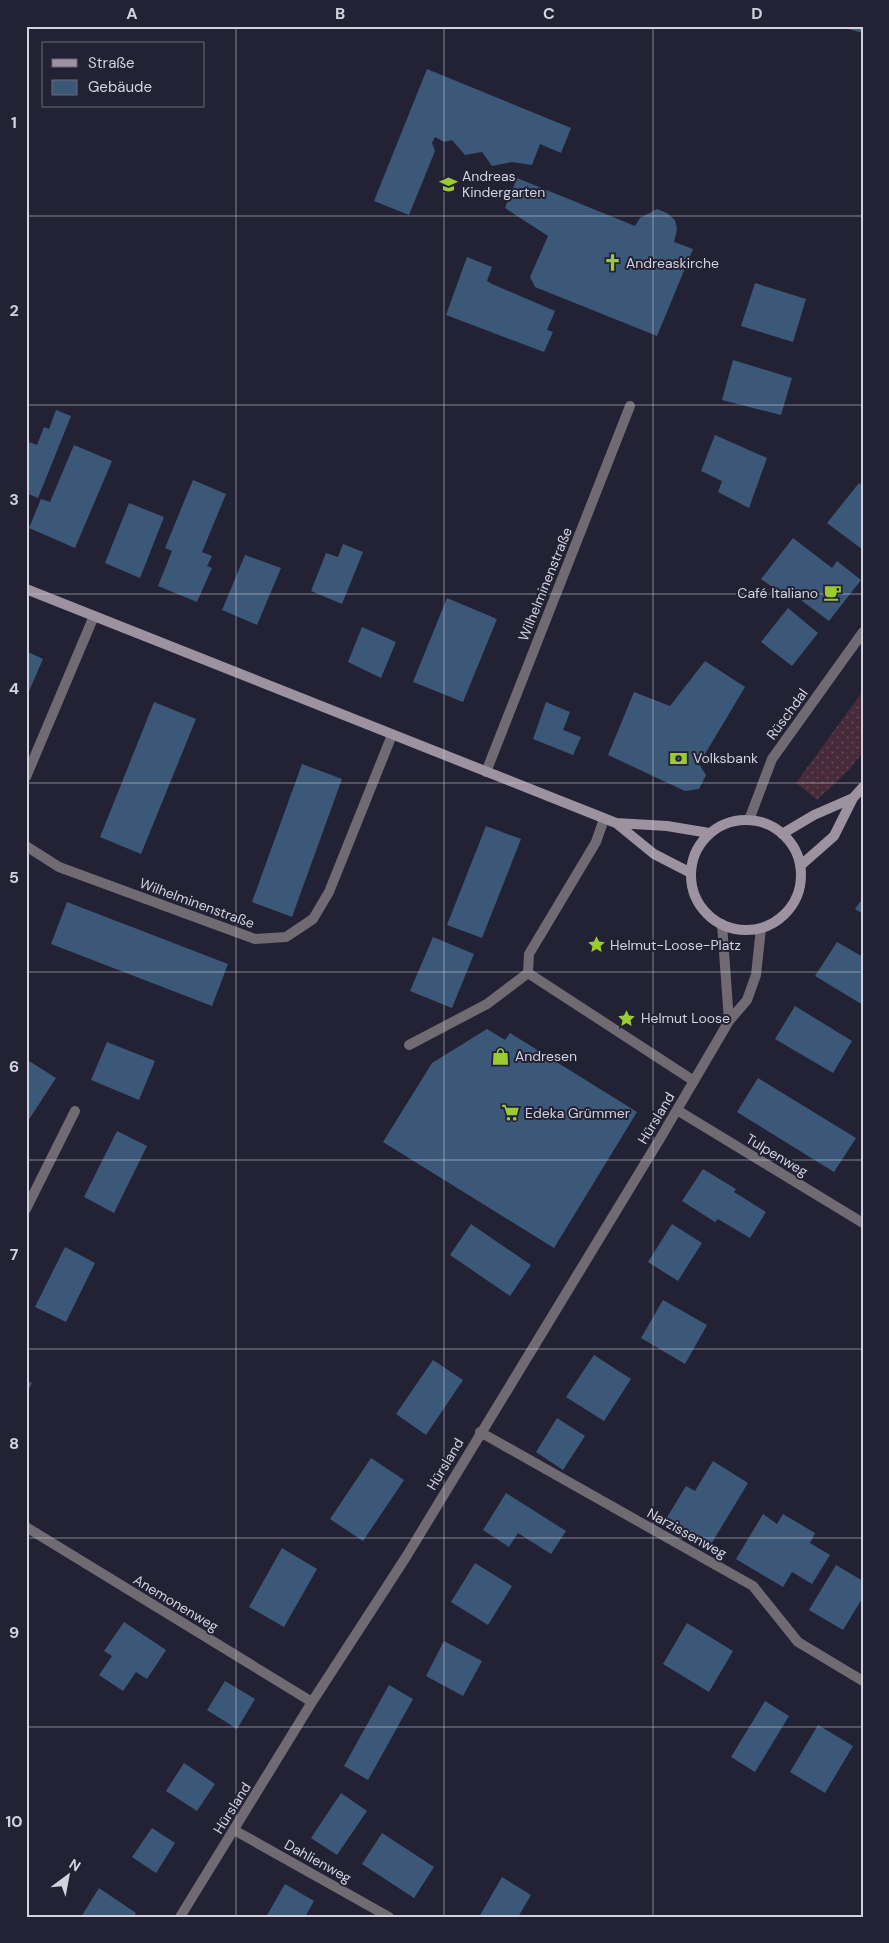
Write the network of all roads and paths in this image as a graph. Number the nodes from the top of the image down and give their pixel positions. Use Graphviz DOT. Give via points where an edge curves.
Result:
graph roads {
  1 [pos="630,406"];
  2 [pos="26,589"];
  3 [pos="94,616"];
  4 [pos="863,632"];
  5 [pos="392,734"];
  6 [pos="486,772"];
  7 [pos="26,777"];
  8 [pos="863,787"];
  9 [pos="853,798"];
  10 [pos="604,818"];
  11 [pos="749,820"];
  12 [pos="616,823"];
  13 [pos="710,833"];
  14 [pos="782,834"];
  15 [pos="26,846"];
  16 [pos="800,866"];
  17 [pos="691,873"];
  18 [pos="722,924"];
  19 [pos="761,928"];
  20 [pos="528,973"];
  21 [pos="729,1021"];
  22 [pos="409,1044"];
  23 [pos="694,1081"];
  24 [pos="677,1110"];
  25 [pos="75,1111"];
  26 [pos="26,1209"];
  27 [pos="863,1223"];
  28 [pos="480,1432"];
  29 [pos="26,1527"];
  30 [pos="863,1681"];
  31 [pos="312,1702"];
  32 [pos="234,1830"];
  33 [pos="180,1917"];
  34 [pos="389,1917"];
  1 -- 6 [label="street, Wilhelminenstraße"];
  2 -- 3 [label="street"];
  3 -- 5 [label="street"];
  3 -- 7 [label="street"];
  4 -- 11 [label="street, Rüschdal" via="772,759"];
  5 -- 6 [label="street"];
  5 -- 15 [label="street, Wilhelminenstraße" via="329,892 313,920 286,937 254,939 59,867"];
  6 -- 10 [label="street"];
  8 -- 9 [label="street"];
  9 -- 14 [label="street"];
  9 -- 16 [label="street" via="834,836"];
  10 -- 12 [label="street"];
  10 -- 20 [label="street" via="596,842 529,954"];
  11 -- 13 [label="street" via="735,821"];
  11 -- 14 [label="street" via="766,824"];
  12 -- 13 [label="street"];
  12 -- 17 [label="street" via="654,854"];
  13 -- 17 [label="street" via="693,858"];
  14 -- 16 [label="street" via="797,854"];
  16 -- 19 [label="street" via="800,880 792,904 783,915"];
  17 -- 18 [label="street" via="699,903 709,916"];
  18 -- 19 [label="street" via="734,929"];
  18 -- 21 [label="street"];
  19 -- 21 [label="street, Hürsland" via="756,975 747,1000"];
  20 -- 22 [label="street" via="487,1004"];
  20 -- 23 [label="street"];
  21 -- 23 [label="street, Hürsland"];
  23 -- 24 [label="street, Hürsland"];
  24 -- 27 [label="street, Tulpenweg"];
  24 -- 28 [label="street, Hürsland"];
  25 -- 26 [label="street"];
  28 -- 30 [label="street, Narzissenweg" via="753,1586 798,1642"];
  28 -- 31 [label="street, Hürsland" via="406,1557"];
  29 -- 31 [label="street, Anemonenweg"];
  31 -- 32 [label="street, Hürsland"];
  32 -- 33 [label="street, Hürsland"];
  32 -- 34 [label="street, Dahlienweg"];
}
